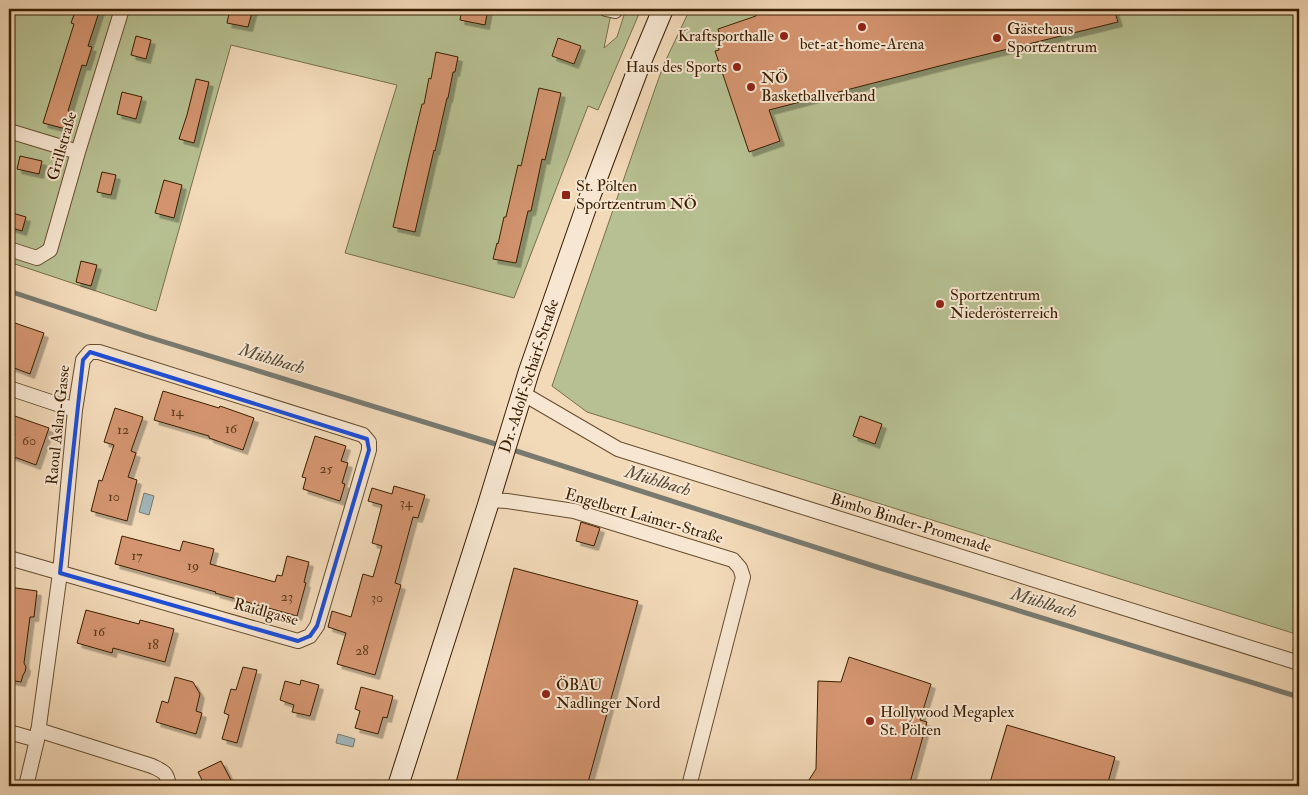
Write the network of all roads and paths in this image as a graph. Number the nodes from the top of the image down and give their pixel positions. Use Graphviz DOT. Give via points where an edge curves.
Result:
graph roads {
  1 [pos="122,9"];
  2 [pos="606,9"];
  3 [pos="615,9"];
  4 [pos="664,9"];
  5 [pos="9,131"];
  6 [pos="78,152"];
  7 [pos="9,249"];
  8 [pos="9,388"];
  9 [pos="522,393"];
  10 [pos="75,410"];
  11 [pos="364,436"];
  12 [pos="489,500"];
  13 [pos="9,558"];
  14 [pos="60,573"];
  15 [pos="1299,663"];
  16 [pos="9,732"];
  17 [pos="38,735"];
  18 [pos="26,786"];
  19 [pos="169,786"];
  20 [pos="400,786"];
  21 [pos="689,786"];
  1 -- 6 [label="street, Grillstraße"];
  2 -- 3 [label="street"];
  4 -- 9 [label="street, Dr.-Adolf-Schärf-Straße" via="589,198"];
  5 -- 6 [label="street"];
  6 -- 7 [label="street, Grillstraße" via="50,250 37,258"];
  8 -- 10 [label="street"];
  9 -- 12 [label="street, Dr.-Adolf-Schärf-Straße"];
  9 -- 15 [label="street, Bimbo Binder-Promenade" via="618,449"];
  10 -- 11 [label="street, Raoul Aslan-Gasse" via="82,360 90,352 99,352"];
  10 -- 14 [label="street, Raoul Aslan-Gasse"];
  11 -- 14 [label="street, Raidlgasse" via="369,450 317,626 310,636 298,641"];
  12 -- 20 [label="street, Dr.-Adolf-Schärf-Straße" via="409,748"];
  12 -- 21 [label="street, Engelbert Laimer-Straße" via="574,511 733,560 740,568 743,577"];
  13 -- 14 [label="street, Raidlgasse"];
  14 -- 17 [label="street, Raoul Aslan-Gasse"];
  16 -- 17 [label="street"];
  17 -- 18 [label="street, Raoul Aslan-Gasse"];
  17 -- 19 [label="street" via="152,766 167,775"];
}
